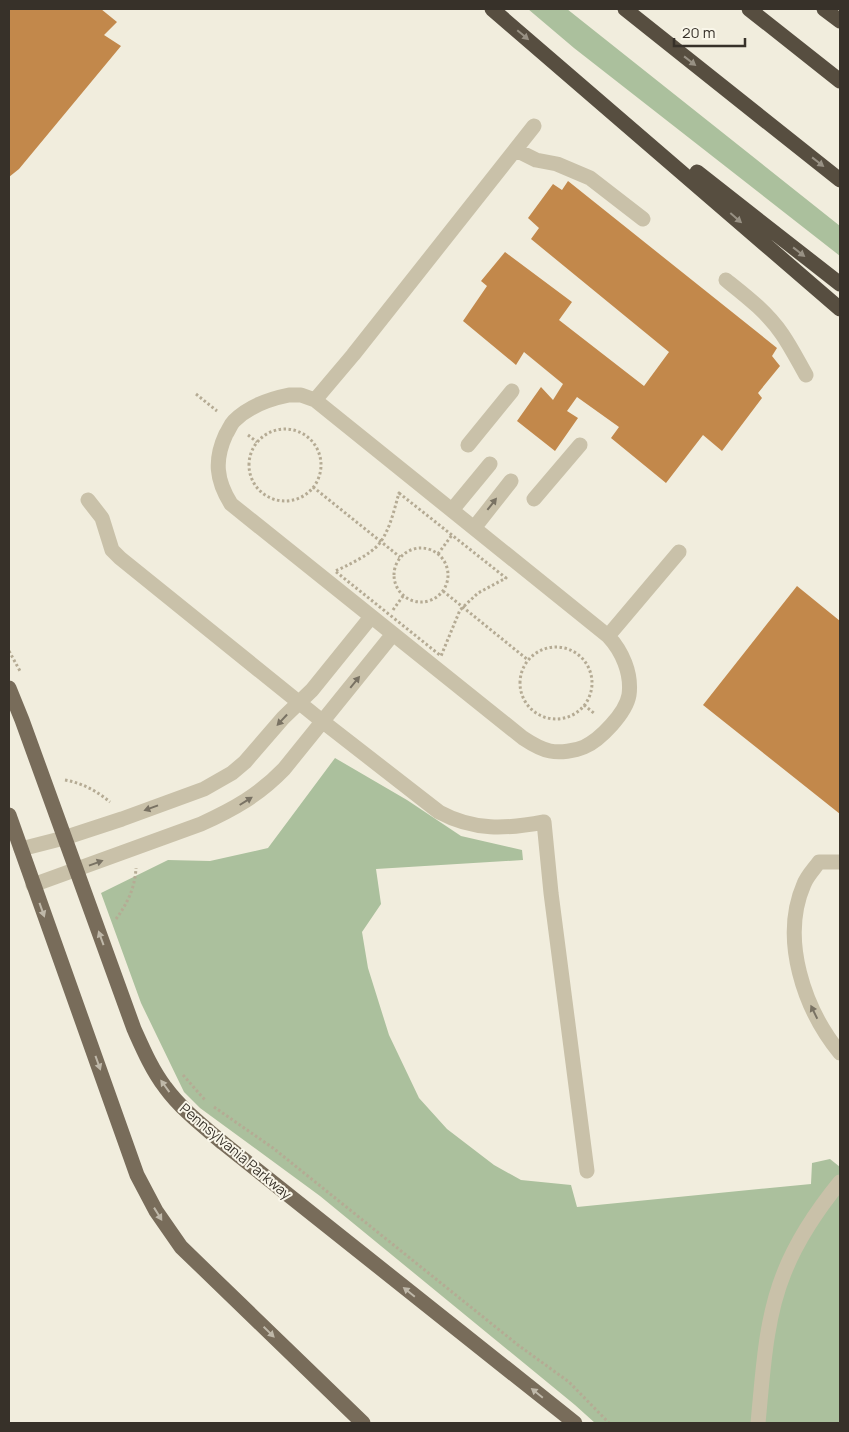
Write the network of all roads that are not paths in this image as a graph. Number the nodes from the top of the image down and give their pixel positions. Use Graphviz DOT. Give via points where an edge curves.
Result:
graph roads {
  1 [pos="492,9"];
  2 [pos="625,9"];
  3 [pos="749,9"];
  4 [pos="824,9"];
  5 [pos="840,21"];
  6 [pos="553,61"];
  7 [pos="840,82"];
  8 [pos="534,126"];
  9 [pos="516,150"];
  10 [pos="840,180"];
  11 [pos="643,219"];
  12 [pos="726,280"];
  13 [pos="840,284"];
  14 [pos="840,309"];
  15 [pos="806,375"];
  16 [pos="512,391"];
  17 [pos="315,400"];
  18 [pos="468,445"];
  19 [pos="580,445"];
  20 [pos="490,464"];
  21 [pos="511,481"];
  22 [pos="88,500"];
  23 [pos="534,500"];
  24 [pos="452,510"];
  25 [pos="474,528"];
  26 [pos="678,552"];
  27 [pos="371,617"];
  28 [pos="393,634"];
  29 [pos="608,636"];
  30 [pos="9,688"];
  31 [pos="299,702"];
  32 [pos="322,721"];
  33 [pos="9,815"];
  34 [pos="64,838"];
  35 [pos="21,849"];
  36 [pos="840,862"];
  37 [pos="76,870"];
  38 [pos="33,885"];
  39 [pos="840,1053"];
  40 [pos="587,1171"];
  41 [pos="840,1182"];
  42 [pos="363,1423"];
  43 [pos="575,1423"];
  44 [pos="758,1423"];
  1 -- 6 [label="highway, one-way"];
  2 -- 10 [label="highway, one-way"];
  3 -- 7 [label="highway"];
  4 -- 5 [label="highway"];
  6 -- 13 [label="highway, one-way"];
  6 -- 14 [label="highway, one-way"];
  8 -- 9 [label="lane"];
  9 -- 11 [label="lane" via="590,178"];
  9 -- 17 [label="lane"];
  12 -- 15 [label="lane" via="772,322"];
  16 -- 18 [label="lane"];
  17 -- 24 [label="lane"];
  17 -- 27 [label="lane" via="301,395 271,399 239,417 232,423 220,448 220,477 231,504"];
  19 -- 23 [label="lane"];
  20 -- 24 [label="lane"];
  25 -- 21 [label="lane, one-way"];
  22 -- 31 [label="lane" via="102,518 112,550 120,558"];
  24 -- 25 [label="lane"];
  25 -- 29 [label="lane"];
  26 -- 29 [label="lane"];
  27 -- 28 [label="lane"];
  27 -- 31 [label="lane"];
  28 -- 29 [label="lane" via="523,738 552,752 585,746 604,733 624,707 629,696 627,670 617,645"];
  32 -- 28 [label="lane, one-way"];
  30 -- 34 [label="main road, Pennsylvania Parkway"];
  31 -- 32 [label="lane"];
  31 -- 34 [label="lane, one-way" via="245,762 219,782"];
  37 -- 32 [label="lane, one-way" via="226,813 267,786"];
  32 -- 40 [label="lane" via="439,812 454,820 487,828 544,822"];
  33 -- 35 [label="main road"];
  34 -- 35 [label="lane"];
  34 -- 37 [label="main road, Pennsylvania Parkway"];
  35 -- 38 [label="main road"];
  39 -- 36 [label="lane, one-way" via="814,1013 805,991 794,922 804,883 819,862"];
  37 -- 38 [label="lane"];
  43 -- 37 [label="main road, Pennsylvania Parkway, one-way" via="223,1143 179,1104 164,1087 134,1030"];
  38 -- 42 [label="main road, one-way" via="137,1175 156,1211 181,1247"];
  41 -- 44 [label="lane" via="812,1220 784,1274 769,1331"];
}
